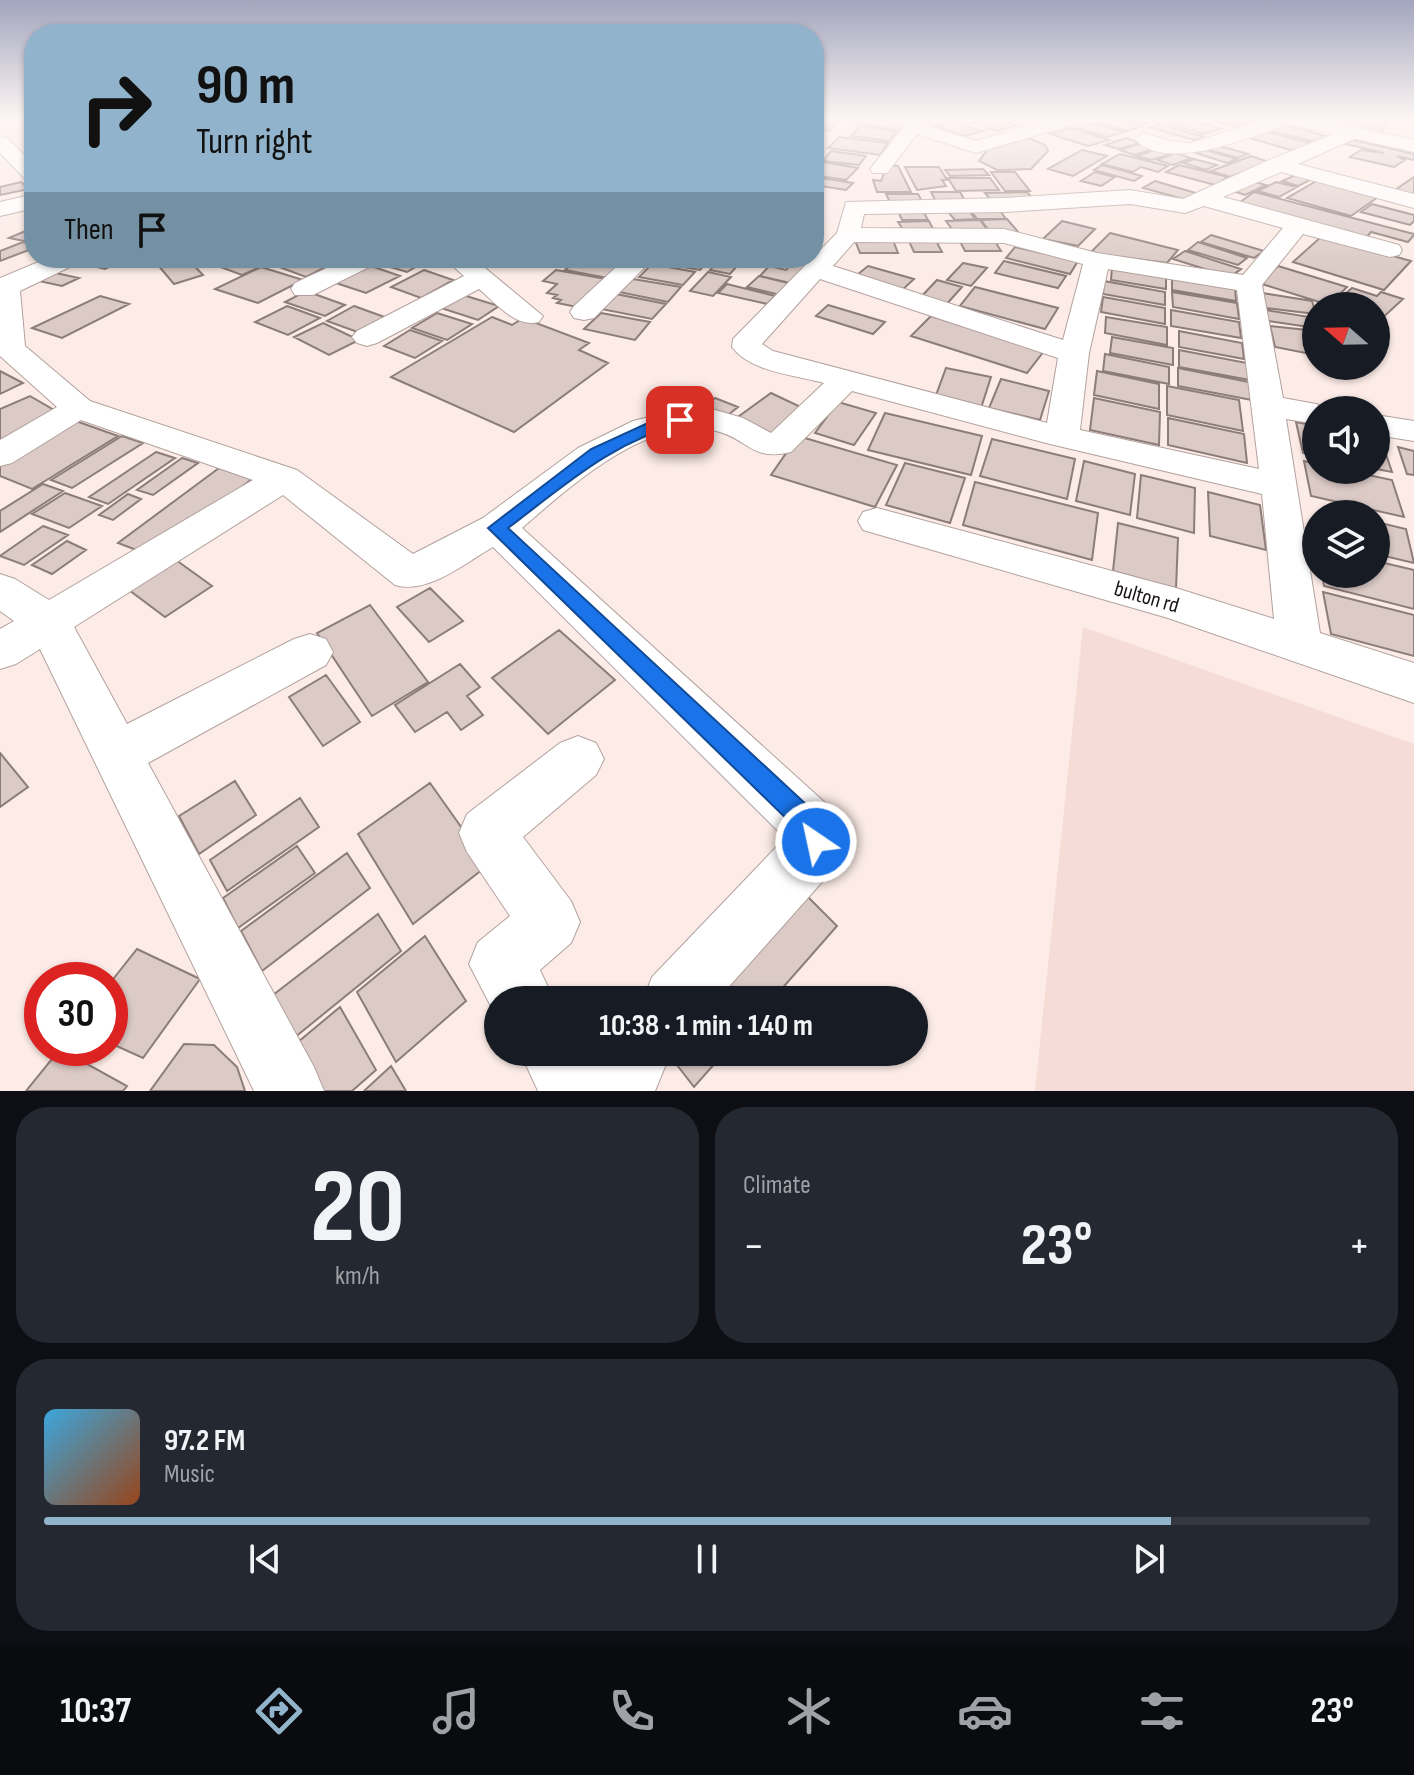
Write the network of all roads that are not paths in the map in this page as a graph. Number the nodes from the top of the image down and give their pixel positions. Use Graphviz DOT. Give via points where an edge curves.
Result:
graph roads {
  1 [pos="1265,169"];
  2 [pos="1294,169"];
  3 [pos="1200,198"];
  4 [pos="1414,201"];
  5 [pos="24,203"];
  6 [pos="0,209"];
  7 [pos="1298,225"];
  8 [pos="848,235"];
  9 [pos="1390,250"];
  10 [pos="1097,260"];
  11 [pos="824,261"];
  12 [pos="45,268"];
  13 [pos="347,268"];
  14 [pos="470,268"];
  15 [pos="630,268"];
  16 [pos="817,269"];
  17 [pos="482,277"];
  18 [pos="1249,284"];
  19 [pos="3,286"];
  20 [pos="304,289"];
  21 [pos="584,312"];
  22 [pos="529,316"];
  23 [pos="367,337"];
  24 [pos="5,351"];
  25 [pos="1074,353"];
  26 [pos="846,379"];
  27 [pos="1269,406"];
  28 [pos="78,408"];
  29 [pos="1302,412"];
  30 [pos="1390,427"];
  31 [pos="1414,431"];
  32 [pos="1062,437"];
  33 [pos="0,455"];
  34 [pos="284,478"];
  35 [pos="1280,486"];
  36 [pos="877,521"];
  37 [pos="497,528"];
  38 [pos="0,590"];
  39 [pos="49,622"];
  40 [pos="1299,643"];
  41 [pos="0,651"];
  42 [pos="310,652"];
  43 [pos="1414,683"];
  44 [pos="117,754"];
  45 [pos="578,759"];
  46 [pos="513,986"];
  47 [pos="688,986"];
  48 [pos="561,1066"];
  49 [pos="632,1066"];
  50 [pos="290,1091"];
  51 [pos="576,1091"];
  52 [pos="621,1091"];
  1 -- 3 [label="street"];
  2 -- 4 [label="street"];
  3 -- 7 [label="street"];
  3 -- 8 [label="street" via="1185,206 1130,197 854,207"];
  5 -- 6 [label="street"];
  7 -- 9 [label="street"];
  7 -- 18 [label="street"];
  8 -- 10 [label="street" via="1004,236"];
  8 -- 11 [label="street"];
  10 -- 18 [label="street"];
  10 -- 25 [label="street"];
  12 -- 19 [label="street"];
  13 -- 20 [label="street"];
  14 -- 17 [label="street"];
  15 -- 21 [label="street"];
  16 -- 25 [label="street"];
  16 -- 26 [label="street" via="748,339 747,347 762,357"];
  17 -- 22 [label="street"];
  17 -- 23 [label="street"];
  18 -- 27 [label="street"];
  19 -- 24 [label="street"];
  24 -- 28 [label="street"];
  25 -- 32 [label="street"];
  26 -- 32 [label="street"];
  26 -- 37 [label="street" via="779,444 766,445 725,423 680,420 653,426 597,452"];
  27 -- 29 [label="street"];
  27 -- 35 [label="street"];
  28 -- 33 [label="street"];
  28 -- 34 [label="street"];
  30 -- 31 [label="street"];
  32 -- 35 [label="street"];
  34 -- 37 [label="street" via="410,574"];
  34 -- 39 [label="street"];
  35 -- 40 [label="street"];
  36 -- 40 [label="street, bulton rd"];
  37 -- 47 [label="street" via="814,829 816,842 810,853"];
  38 -- 39 [label="street"];
  39 -- 41 [label="street"];
  39 -- 44 [label="street"];
  40 -- 43 [label="street, bulton rd"];
  42 -- 44 [label="street"];
  44 -- 50 [label="street"];
  45 -- 46 [label="street" via="486,833 550,922 500,964"];
  48 -- 51 [label="street"];
  49 -- 52 [label="street"];
}
